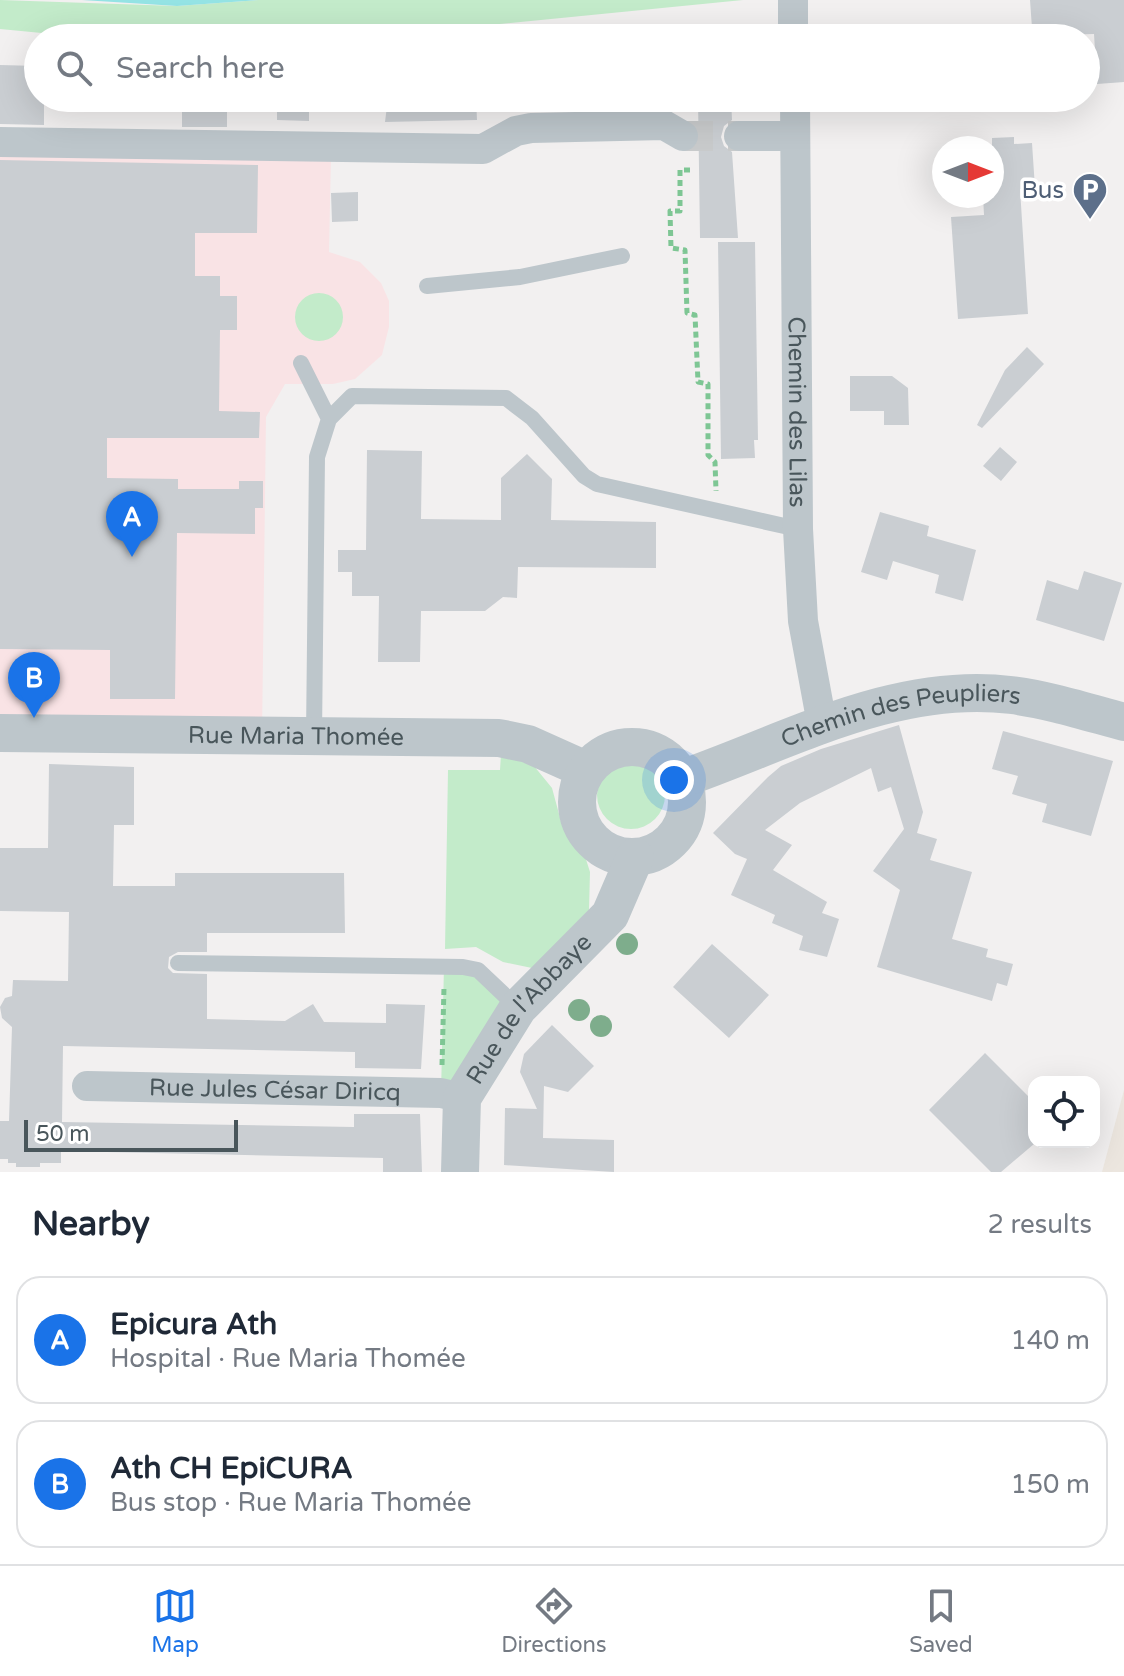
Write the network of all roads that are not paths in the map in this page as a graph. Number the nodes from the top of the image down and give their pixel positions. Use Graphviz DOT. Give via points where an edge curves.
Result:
graph roads {
  1 [pos="793,0"];
  2 [pos="793,24"];
  3 [pos="795,112"];
  4 [pos="683,136"];
  5 [pos="739,136"];
  6 [pos="794,136"];
  7 [pos="0,142"];
  8 [pos="622,256"];
  9 [pos="427,286"];
  10 [pos="301,363"];
  11 [pos="329,419"];
  12 [pos="798,529"];
  13 [pos="1124,722"];
  14 [pos="822,724"];
  15 [pos="0,733"];
  16 [pos="314,736"];
  17 [pos="586,770"];
  18 [pos="684,778"];
  19 [pos="635,857"];
  20 [pos="178,963"];
  21 [pos="518,1008"];
  22 [pos="87,1086"];
  23 [pos="451,1095"];
  24 [pos="460,1172"];
  1 -- 2 [label="street"];
  3 -- 6 [label="street, Chemin des Lilas"];
  4 -- 7 [label="street" via="664,125 531,128 483,149"];
  5 -- 6 [label="street"];
  6 -- 12 [label="street, Chemin des Lilas"];
  8 -- 9 [label="lane" via="520,277"];
  10 -- 11 [label="lane"];
  11 -- 12 [label="lane" via="352,396 506,398 597,484"];
  11 -- 16 [label="lane" via="317,457"];
  12 -- 14 [label="street, Chemin des Lilas" via="803,621"];
  13 -- 14 [label="street, Chemin des Peupliers" via="1050,701 975,693 919,699"];
  14 -- 18 [label="street, Chemin des Peupliers"];
  15 -- 16 [label="street, Rue Maria Thomée"];
  16 -- 17 [label="street, Rue Maria Thomée" via="499,738"];
  17 -- 18 [label="street" via="615,749 634,747 652,750"];
  17 -- 19 [label="street" via="577,804 584,829 602,848"];
  18 -- 19 [label="street" via="688,794 681,828 669,843"];
  19 -- 21 [label="street, Rue de l'Abbaye" via="610,915"];
  20 -- 21 [label="lane" via="478,970"];
  21 -- 23 [label="street, Rue de l'Abbaye"];
  22 -- 23 [label="street, Rue Jules César Diricq"];
  23 -- 24 [label="street, Rue de l'Abbaye"];
}
